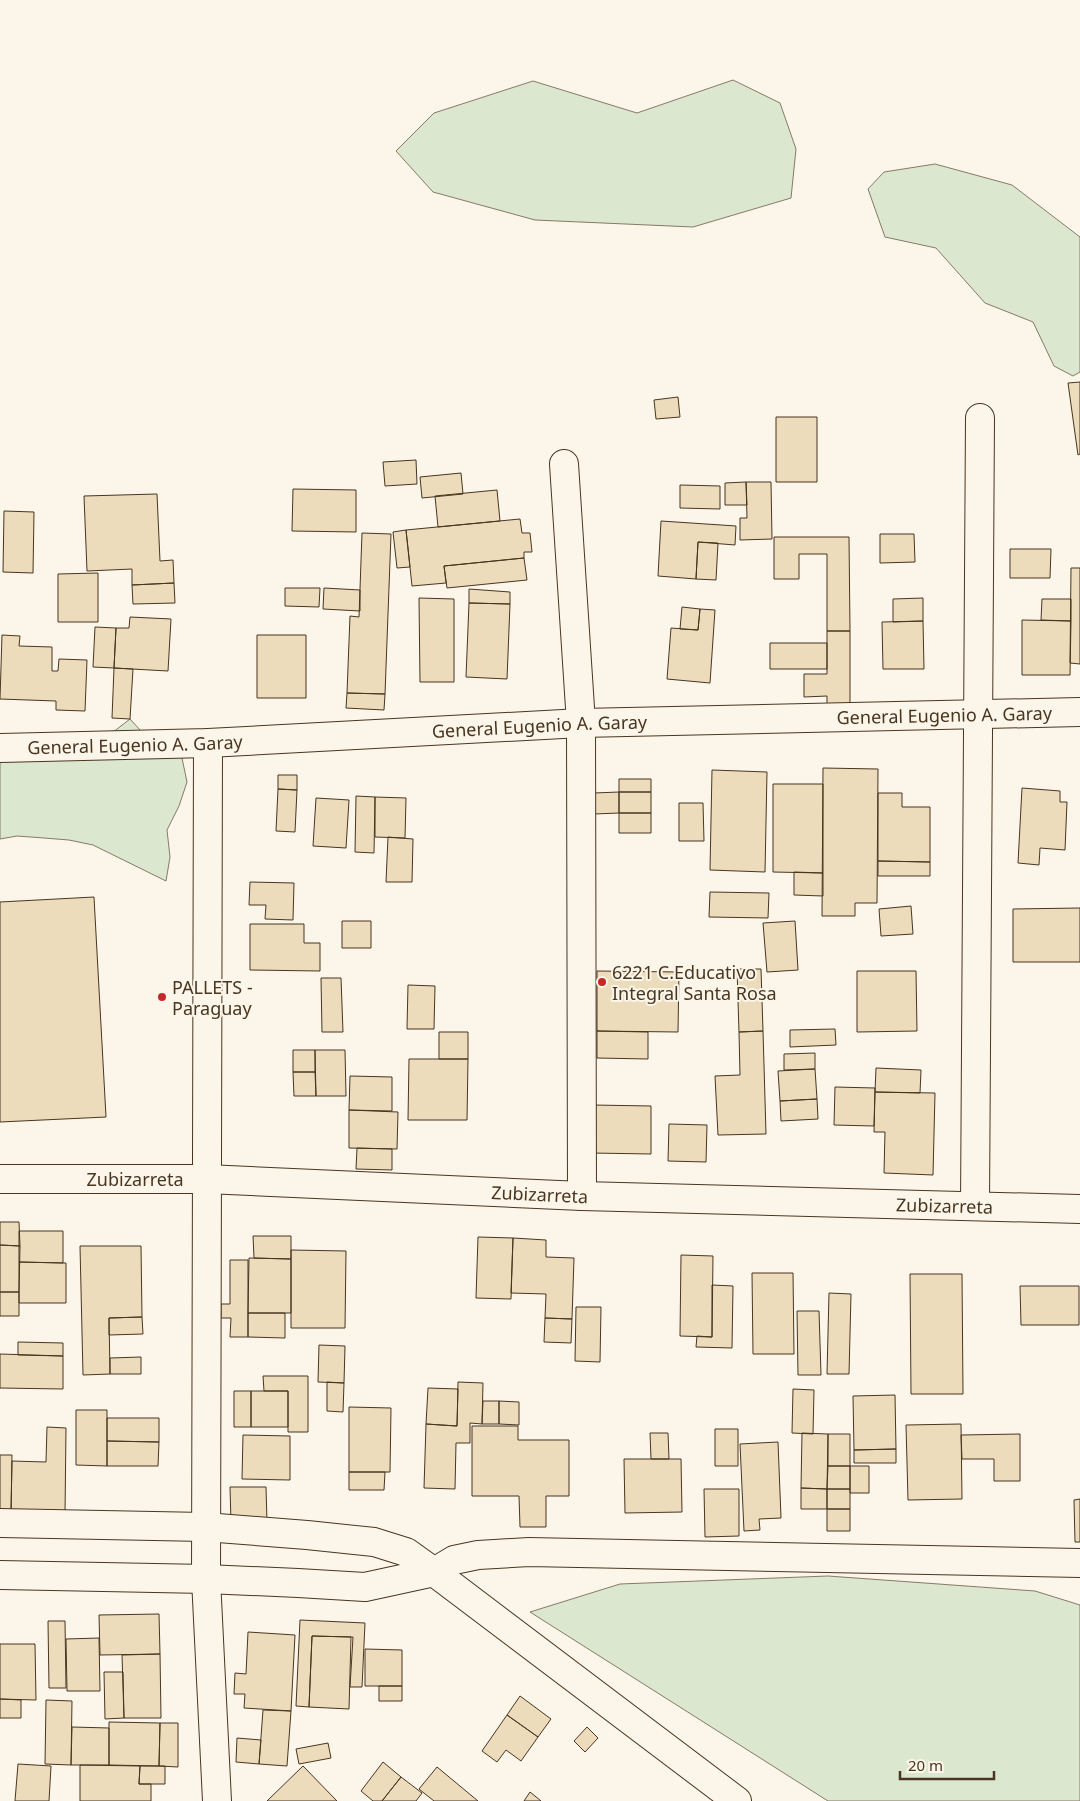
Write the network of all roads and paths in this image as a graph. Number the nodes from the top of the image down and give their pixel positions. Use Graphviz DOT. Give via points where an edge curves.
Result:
graph roads {
  1 [pos="980,418"];
  2 [pos="564,464"];
  3 [pos="1080,712"];
  4 [pos="977,714"];
  5 [pos="581,723"];
  6 [pos="208,743"];
  7 [pos="0,748"];
  8 [pos="0,1179"];
  9 [pos="206,1179"];
  10 [pos="582,1196"];
  11 [pos="975,1206"];
  12 [pos="1080,1209"];
  13 [pos="0,1524"];
  14 [pos="205,1527"];
  15 [pos="1080,1564"];
  16 [pos="434,1572"];
  17 [pos="0,1575"];
  18 [pos="206,1579"];
  19 [pos="218,1801"];
  20 [pos="737,1801"];
  1 -- 4 [label="street"];
  2 -- 5 [label="street"];
  3 -- 4 [label="street, General Eugenio A. Garay"];
  4 -- 5 [label="street, General Eugenio A. Garay"];
  4 -- 11 [label="street"];
  5 -- 6 [label="street, General Eugenio A. Garay"];
  5 -- 10 [label="street"];
  6 -- 7 [label="street, General Eugenio A. Garay"];
  6 -- 9 [label="street"];
  8 -- 9 [label="street, Zubizarreta"];
  9 -- 10 [label="street, Zubizarreta"];
  9 -- 14 [label="street"];
  10 -- 11 [label="street, Zubizarreta"];
  11 -- 12 [label="street, Zubizarreta"];
  13 -- 14 [label="street"];
  14 -- 16 [label="street" via="374,1542 406,1552"];
  14 -- 18 [label="street"];
  15 -- 16 [label="street" via="528,1552 454,1560"];
  16 -- 18 [label="street" via="365,1587"];
  16 -- 20 [label="street"];
  17 -- 18 [label="street"];
  18 -- 19 [label="street"];
}
